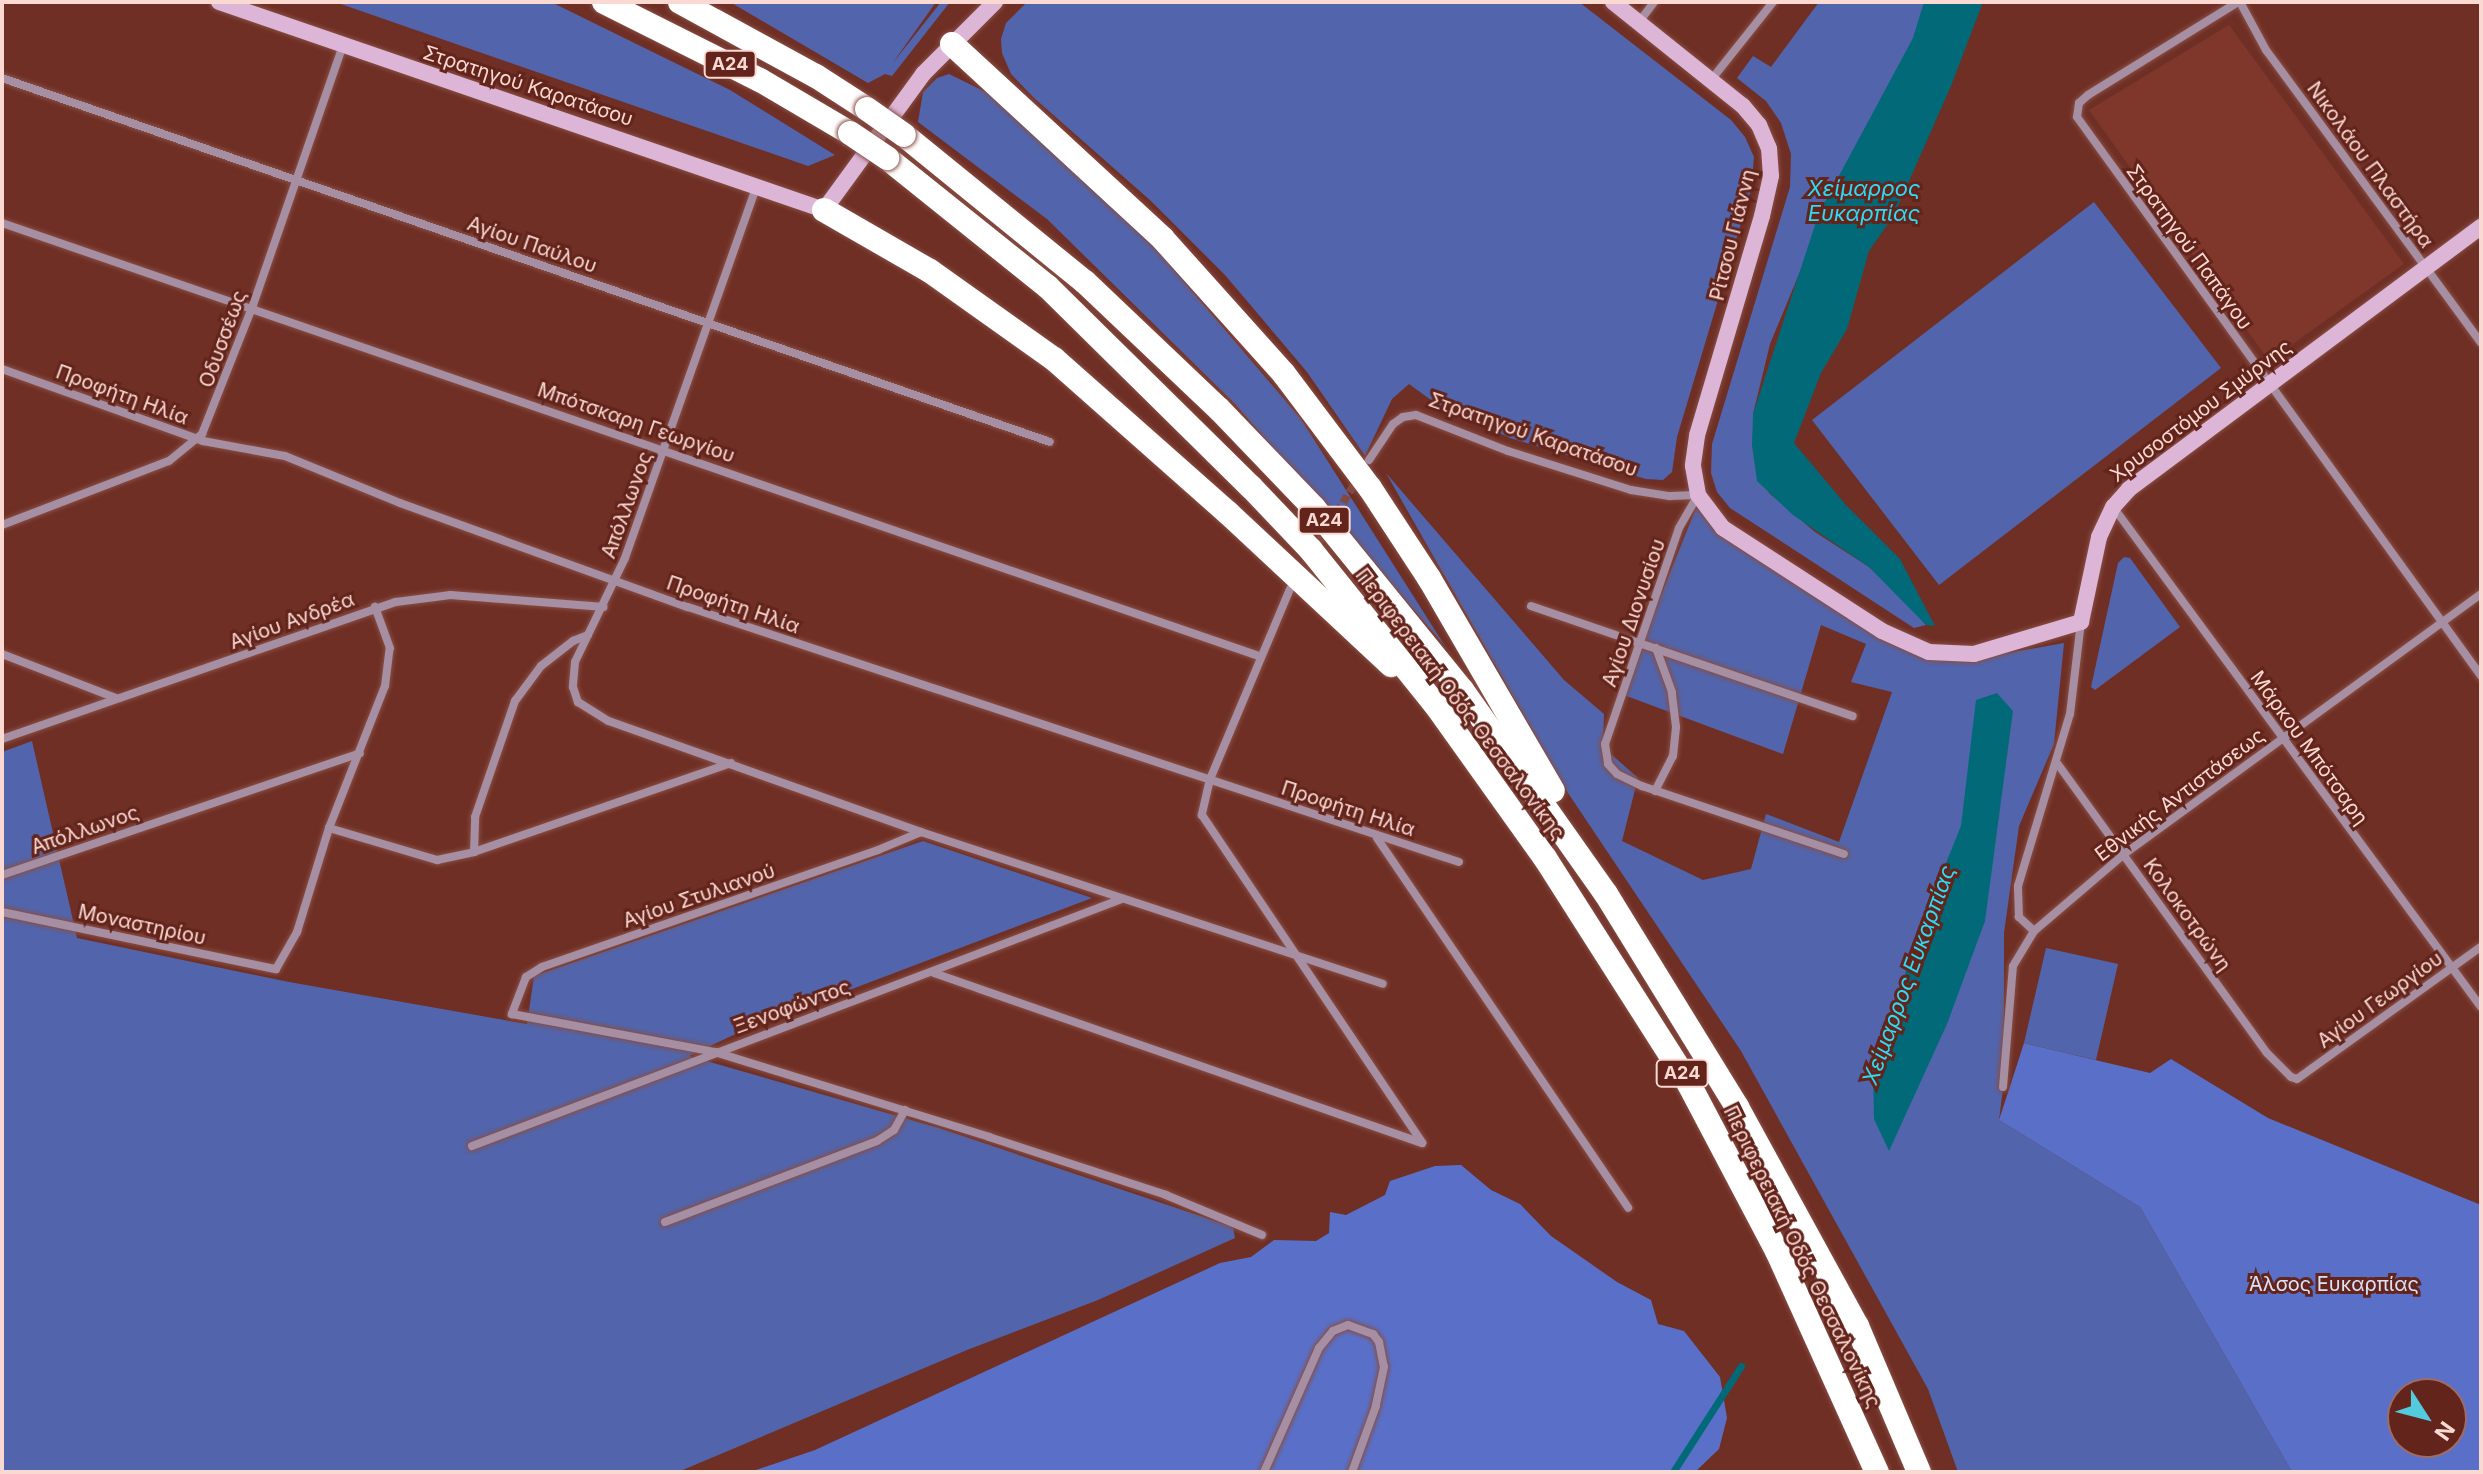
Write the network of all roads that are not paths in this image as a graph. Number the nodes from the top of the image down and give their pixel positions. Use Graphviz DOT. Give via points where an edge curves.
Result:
graph roads {
  1 [pos="219,2"];
  2 [pos="604,2"];
  3 [pos="680,2"];
  4 [pos="995,2"];
  5 [pos="1613,2"];
  6 [pos="1654,2"];
  7 [pos="1773,2"];
  8 [pos="2239,2"];
  9 [pos="1639,22"];
  10 [pos="952,44"];
  11 [pos="343,45"];
  12 [pos="2,78"];
  13 [pos="1711,80"];
  14 [pos="295,179"];
  15 [pos="757,184"];
  16 [pos="824,210"];
  17 [pos="2,223"];
  18 [pos="2481,227"];
  19 [pos="2426,268"];
  20 [pos="252,308"];
  21 [pos="709,323"];
  22 [pos="2481,343"];
  23 [pos="2,369"];
  24 [pos="2268,385"];
  25 [pos="198,439"];
  26 [pos="1050,442"];
  27 [pos="665,450"];
  28 [pos="1369,460"];
  29 [pos="1698,495"];
  30 [pos="2113,507"];
  31 [pos="2,525"];
  32 [pos="615,581"];
  33 [pos="1290,589"];
  34 [pos="2481,594"];
  35 [pos="1531,606"];
  36 [pos="375,607"];
  37 [pos="604,607"];
  38 [pos="2081,622"];
  39 [pos="2442,622"];
  40 [pos="589,635"];
  41 [pos="1641,643"];
  42 [pos="1656,648"];
  43 [pos="2,654"];
  44 [pos="1259,656"];
  45 [pos="2481,676"];
  46 [pos="116,698"];
  47 [pos="1435,704"];
  48 [pos="1853,716"];
  49 [pos="2,739"];
  50 [pos="2283,739"];
  51 [pos="360,753"];
  52 [pos="732,762"];
  53 [pos="2057,763"];
  54 [pos="1210,779"];
  55 [pos="1655,791"];
  56 [pos="329,828"];
  57 [pos="921,832"];
  58 [pos="1377,837"];
  59 [pos="474,852"];
  60 [pos="1844,854"];
  61 [pos="2123,855"];
  62 [pos="1459,862"];
  63 [pos="2,875"];
  64 [pos="1123,898"];
  65 [pos="2,912"];
  66 [pos="2034,931"];
  67 [pos="2481,947"];
  68 [pos="1295,957"];
  69 [pos="2452,968"];
  70 [pos="934,973"];
  71 [pos="1661,981"];
  72 [pos="1383,984"];
  73 [pos="2481,1007"];
  74 [pos="715,1052"];
  75 [pos="2297,1079"];
  76 [pos="2003,1087"];
  77 [pos="905,1110"];
  78 [pos="472,1146"];
  79 [pos="1628,1208"];
  80 [pos="665,1222"];
  81 [pos="1262,1235"];
  82 [pos="1264,1472"];
  83 [pos="1352,1472"];
  84 [pos="1877,1472"];
  85 [pos="1919,1472"];
  1 -- 11 [label="street, Στρατηγού Καρατάσου"];
  2 -- 47 [label="highway, Περιφερειακή Οδός Θεσσαλονίκης / Α24, bridge" via="732,65 850,133 996,242 1108,345 1311,550"];
  3 -- 71 [label="highway, Περιφερειακή Οδός Θεσσαλονίκης / Α24, bridge" via="804,69 904,135 1085,282 1229,418 1314,508 1417,632 1501,743"];
  4 -- 10 [label="street"];
  5 -- 9 [label="street, Ρίτσου Γιάννη"];
  6 -- 9 [label="street"];
  7 -- 13 [label="street"];
  8 -- 19 [label="street, Νικολάου Πλαστήρα" via="2266,50"];
  8 -- 24 [label="street, Στρατηγού Παπάγου" via="2088,95 2076,114"];
  9 -- 13 [label="street, Ρίτσου Γιάννη"];
  10 -- 16 [label="street" via="915,84"];
  10 -- 71 [label="highway" via="1163,239 1269,355 1340,446 1457,622 1633,922"];
  11 -- 14 [label="street, Οδυσσέως"];
  11 -- 15 [label="street, Στρατηγού Καρατάσου"];
  12 -- 14 [label="street, Αγίου Παύλου"];
  13 -- 29 [label="street, Ρίτσου Γιάννη" via="1755,119 1771,166 1762,216 1697,436 1693,466"];
  14 -- 20 [label="street, Οδυσσέως"];
  14 -- 21 [label="street, Αγίου Παύλου"];
  15 -- 16 [label="street, Στρατηγού Καρατάσου"];
  15 -- 21 [label="street, Απόλλωνος"];
  16 -- 47 [label="highway" via="930,271 1054,359"];
  17 -- 20 [label="street, Μπότσκαρη Γεωργίου"];
  18 -- 19 [label="street, Χρυσοστόμου Σμύρνης"];
  19 -- 22 [label="street, Νικολάου Πλαστήρα"];
  19 -- 24 [label="street, Χρυσοστόμου Σμύρνης"];
  20 -- 25 [label="street, Οδυσσέως"];
  20 -- 27 [label="street, Μπότσκαρη Γεωργίου"];
  21 -- 26 [label="street, Αγίου Παύλου"];
  21 -- 27 [label="street, Απόλλωνος"];
  23 -- 25 [label="street, Προφήτη Ηλία"];
  24 -- 30 [label="street, Χρυσοστόμου Σμύρνης" via="2136,483"];
  24 -- 39 [label="street, Στρατηγού Παπάγου"];
  25 -- 31 [label="street, Οδυσσέως" via="169,461"];
  25 -- 32 [label="street, Προφήτη Ηλία" via="285,456"];
  27 -- 32 [label="street, Απόλλωνος"];
  27 -- 44 [label="street, Μπότσκαρη Γεωργίου"];
  28 -- 29 [label="street, Στρατηγού Καρατάσου" via="1393,424 1416,415 1631,490"];
  29 -- 38 [label="street" via="1723,528 1882,631 1919,649 1974,654"];
  29 -- 41 [label="street, Αγίου Διονυσίου" via="1679,528"];
  30 -- 38 [label="street, Χρυσοστόμου Σμύρνης" via="2093,555"];
  30 -- 50 [label="street, Μάρκου Μπότσαρη"];
  32 -- 37 [label="street, Απόλλωνος"];
  32 -- 54 [label="street, Προφήτη Ηλία"];
  33 -- 44 [label="street"];
  34 -- 39 [label="street, Εθνικής Αντιστάσεως"];
  35 -- 41 [label="street"];
  36 -- 37 [label="street, Αγίου Ανδρέα" via="451,595"];
  36 -- 46 [label="street, Αγίου Ανδρέα"];
  36 -- 51 [label="street" via="389,641 390,664"];
  37 -- 40 [label="street, Απόλλωνος"];
  38 -- 53 [label="street, Χρυσοστόμου Σμύρνης" via="2073,697"];
  39 -- 45 [label="street, Στρατηγού Παπάγου"];
  39 -- 50 [label="street, Εθνικής Αντιστάσεως"];
  40 -- 52 [label="street, Απόλλωνος" via="573,668 575,698 583,707"];
  40 -- 59 [label="street" via="541,666 515,701 475,817"];
  41 -- 42 [label="street"];
  41 -- 55 [label="street, Αγίου Διονυσίου" via="1605,744 1613,772"];
  42 -- 48 [label="street"];
  42 -- 55 [label="street" via="1672,692 1676,727 1673,756"];
  43 -- 46 [label="street"];
  44 -- 54 [label="street"];
  46 -- 49 [label="street, Αγίου Ανδρέα"];
  47 -- 84 [label="highway, Περιφερειακή Οδός Θεσσαλονίκης / Α24" via="1545,858 1690,1086 1777,1251"];
  50 -- 61 [label="street, Εθνικής Αντιστάσεως"];
  50 -- 69 [label="street, Μάρκου Μπότσαρη"];
  51 -- 56 [label="street"];
  51 -- 63 [label="street, Απόλλωνος"];
  52 -- 57 [label="street"];
  52 -- 59 [label="street"];
  53 -- 61 [label="street, Κολοκοτρώνη"];
  53 -- 66 [label="street, Χρυσοστόμου Σμύρνης" via="2018,886 2019,917"];
  54 -- 58 [label="street, Προφήτη Ηλία"];
  54 -- 68 [label="street" via="1202,806 1204,821"];
  55 -- 60 [label="street"];
  56 -- 59 [label="street" via="437,860"];
  56 -- 65 [label="street, Μοναστηρίου" via="297,932 276,969"];
  57 -- 64 [label="street"];
  57 -- 74 [label="street, Αγίου Στυλιανού" via="542,967 523,982 512,1014"];
  58 -- 62 [label="street, Προφήτη Ηλία"];
  58 -- 79 [label="street"];
  61 -- 66 [label="street, Εθνικής Αντιστάσεως"];
  61 -- 75 [label="street, Κολοκοτρώνη" via="2267,1053"];
  64 -- 68 [label="street"];
  64 -- 70 [label="street, Ξενοφώντος"];
  66 -- 76 [label="street, Εθνικής Αντιστάσεως" via="2013,966"];
  67 -- 69 [label="street, Αγίου Γεωργίου"];
  68 -- 70 [label="street" via="1422,1143"];
  68 -- 72 [label="street"];
  69 -- 73 [label="street, Μάρκου Μπότσαρη"];
  69 -- 75 [label="street, Αγίου Γεωργίου"];
  70 -- 74 [label="street, Ξενοφώντος"];
  71 -- 85 [label="highway, Περιφερειακή Οδός Θεσσαλονίκης / Α24" via="1825,1263"];
  74 -- 77 [label="street"];
  74 -- 78 [label="street, Ξενοφώντος"];
  77 -- 80 [label="street" via="894,1130 877,1141"];
  77 -- 81 [label="street" via="1166,1195"];
  82 -- 83 [label="street" via="1319,1348 1333,1331 1348,1325 1373,1334 1384,1367"];
}
